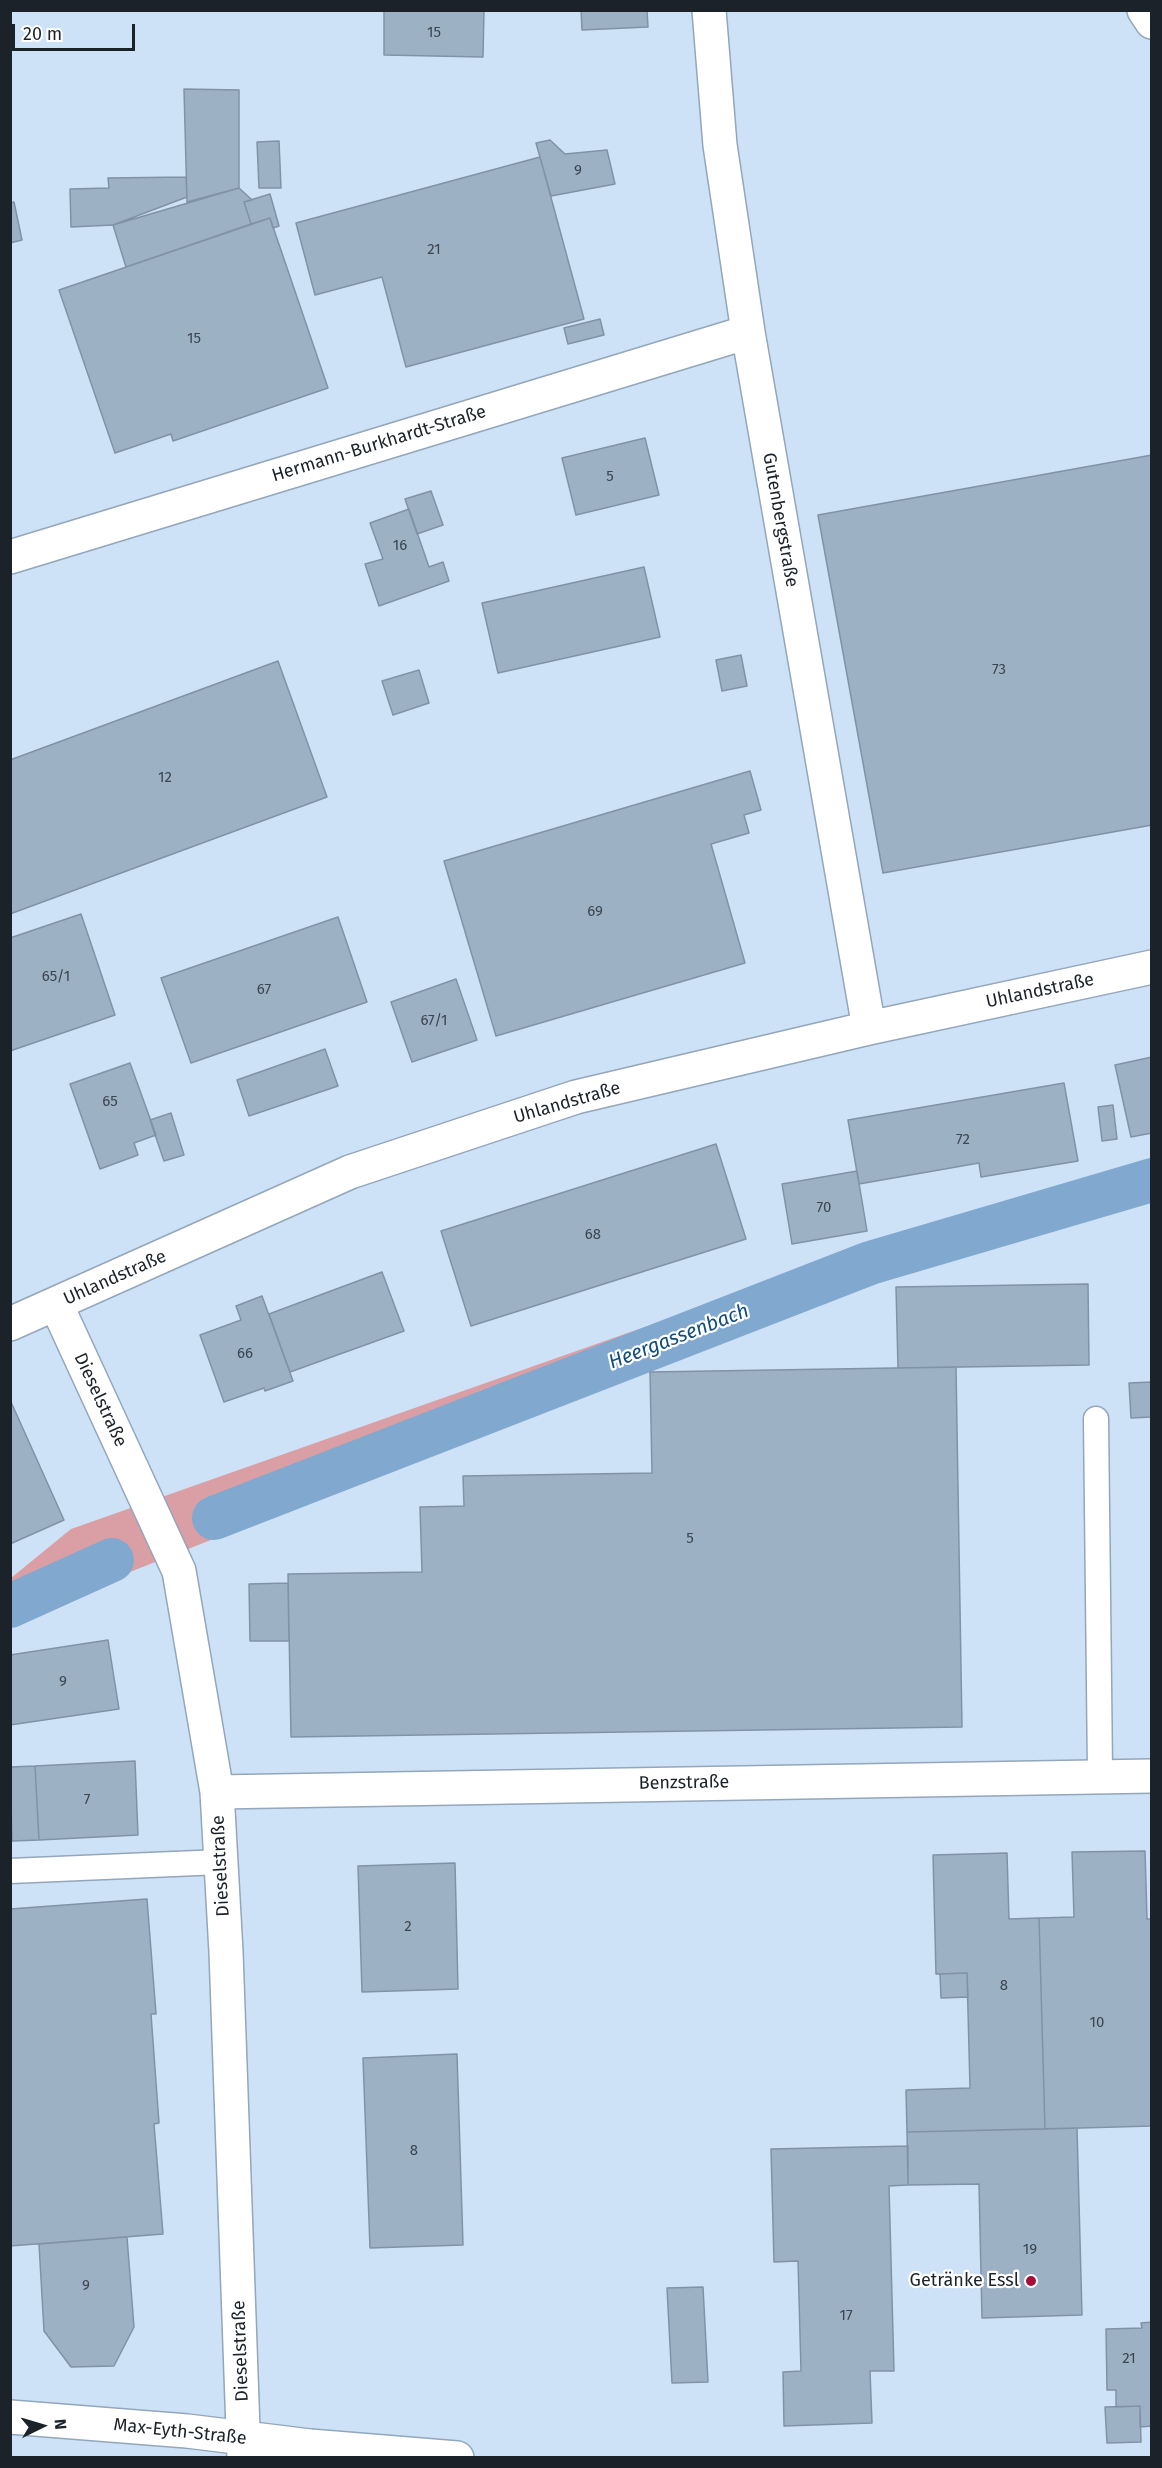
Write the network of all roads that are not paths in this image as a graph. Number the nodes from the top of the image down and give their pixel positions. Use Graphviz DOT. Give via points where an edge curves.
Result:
graph roads {
  1 [pos="709,10"];
  2 [pos="1144,10"];
  3 [pos="1152,22"];
  4 [pos="748,332"];
  5 [pos="10,557"];
  6 [pos="1152,967"];
  7 [pos="869,1028"];
  8 [pos="56,1304"];
  9 [pos="10,1324"];
  10 [pos="1096,1419"];
  11 [pos="1152,1776"];
  12 [pos="1102,1777"];
  13 [pos="217,1792"];
  14 [pos="221,1862"];
  15 [pos="10,1871"];
  16 [pos="10,2417"];
  17 [pos="244,2448"];
  18 [pos="457,2457"];
  1 -- 4 [label="street, Gutenbergstraße" via="720,145"];
  2 -- 3 [label="street"];
  4 -- 5 [label="street, Hermann-Burkhardt-Straße"];
  4 -- 7 [label="street, Gutenbergstraße"];
  6 -- 7 [label="street, Uhlandstraße"];
  7 -- 8 [label="street, Uhlandstraße" via="576,1097 350,1172"];
  8 -- 9 [label="street, Uhlandstraße"];
  8 -- 13 [label="street, Dieselstraße" via="179,1571"];
  10 -- 12 [label="lane"];
  11 -- 12 [label="street, Benzstraße"];
  12 -- 13 [label="street, Benzstraße"];
  13 -- 14 [label="street, Dieselstraße"];
  14 -- 15 [label="lane"];
  14 -- 17 [label="street, Dieselstraße"];
  16 -- 17 [label="street, Max-Eyth-Straße" via="187,2431"];
  17 -- 18 [label="street, Max-Eyth-Straße" via="310,2446"];
}
